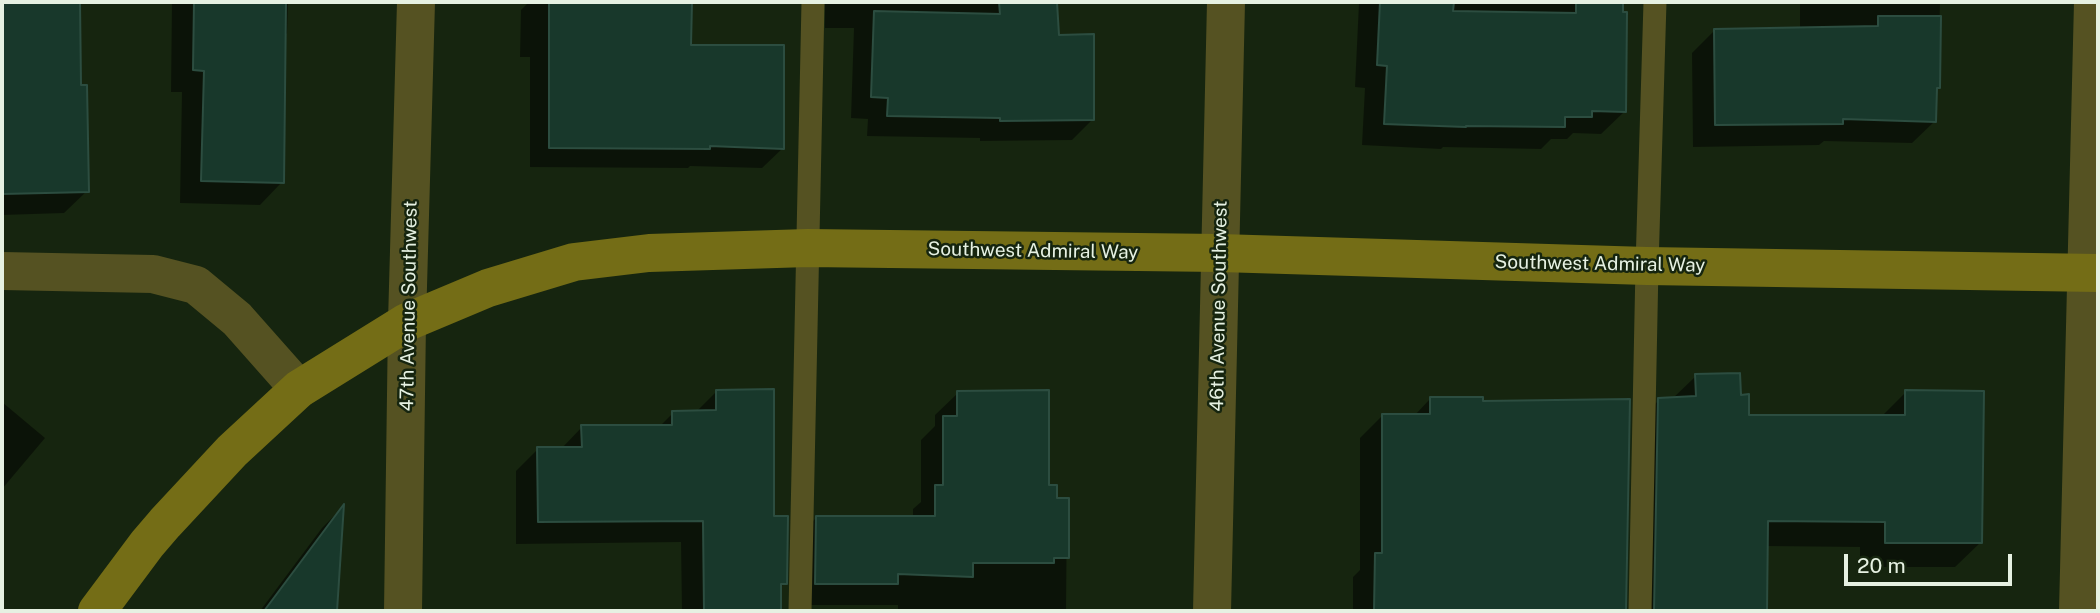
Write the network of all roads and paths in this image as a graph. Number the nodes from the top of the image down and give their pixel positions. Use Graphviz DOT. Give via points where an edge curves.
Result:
graph roads {
  1 [pos="416,2"];
  2 [pos="813,2"];
  3 [pos="1226,2"];
  4 [pos="1655,2"];
  5 [pos="2093,2"];
  6 [pos="808,248"];
  7 [pos="1220,253"];
  8 [pos="1647,266"];
  9 [pos="2,271"];
  10 [pos="2092,273"];
  11 [pos="407,322"];
  12 [pos="299,389"];
  13 [pos="97,611"];
  14 [pos="403,611"];
  15 [pos="800,611"];
  16 [pos="1212,611"];
  17 [pos="1640,611"];
  18 [pos="2078,611"];
  1 -- 11 [label="street, 47th Avenue Southwest"];
  2 -- 6 [label="lane"];
  3 -- 7 [label="street, 46th Avenue Southwest"];
  4 -- 8 [label="lane"];
  5 -- 10 [label="street"];
  6 -- 7 [label="main road, Southwest Admiral Way"];
  6 -- 11 [label="main road, Southwest Admiral Way" via="649,253 575,262 488,288"];
  6 -- 15 [label="lane"];
  7 -- 8 [label="main road, Southwest Admiral Way"];
  7 -- 16 [label="street, 46th Avenue Southwest"];
  8 -- 10 [label="main road, Southwest Admiral Way"];
  8 -- 17 [label="lane"];
  9 -- 12 [label="street" via="153,274 196,285 237,319"];
  10 -- 18 [label="street"];
  11 -- 12 [label="main road, Southwest Admiral Way"];
  11 -- 14 [label="street, 47th Avenue Southwest"];
  12 -- 13 [label="main road, Southwest Admiral Way" via="165,523"];
}
